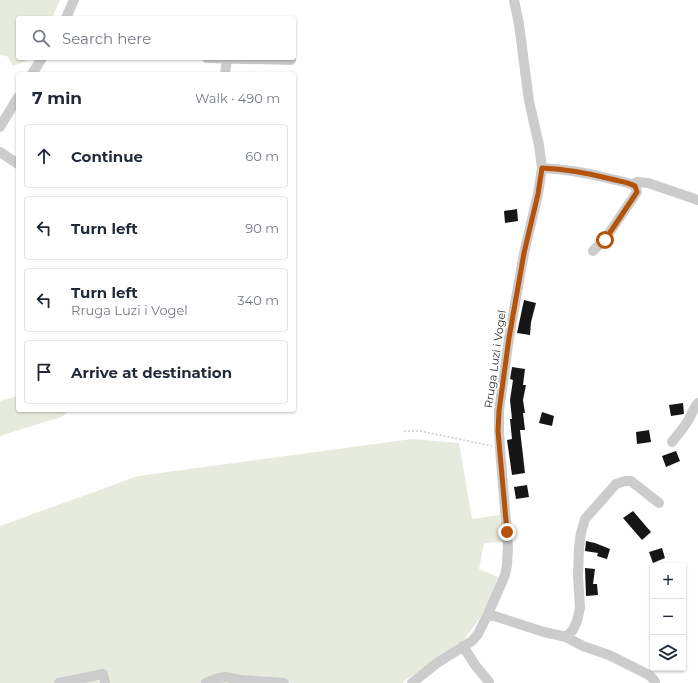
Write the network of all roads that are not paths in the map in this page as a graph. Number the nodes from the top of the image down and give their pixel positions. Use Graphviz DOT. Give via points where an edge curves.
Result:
graph roads {
  1 [pos="74,0"];
  2 [pos="514,0"];
  3 [pos="67,16"];
  4 [pos="41,60"];
  5 [pos="227,60"];
  6 [pos="34,72"];
  7 [pos="226,72"];
  8 [pos="16,100"];
  9 [pos="0,127"];
  10 [pos="0,152"];
  11 [pos="16,163"];
  12 [pos="542,168"];
  13 [pos="632,184"];
  14 [pos="698,200"];
  15 [pos="593,251"];
  16 [pos="698,403"];
  17 [pos="672,442"];
  18 [pos="659,503"];
  19 [pos="488,614"];
  20 [pos="566,637"];
  21 [pos="463,646"];
  22 [pos="489,682"];
  23 [pos="59,683"];
  24 [pos="105,683"];
  25 [pos="206,683"];
  26 [pos="284,683"];
  27 [pos="412,683"];
  28 [pos="655,683"];
  1 -- 3 [label="street"];
  2 -- 12 [label="street, Rruga Luzi i Vogel"];
  4 -- 6 [label="street"];
  5 -- 7 [label="street"];
  8 -- 9 [label="street"];
  10 -- 11 [label="street"];
  12 -- 13 [label="street" via="582,172"];
  12 -- 19 [label="street, Rruga Luzi i Vogel" via="524,253 499,411 498,431 508,556 504,575"];
  13 -- 14 [label="street" via="648,183"];
  13 -- 15 [label="street" via="637,192 605,240"];
  16 -- 17 [label="street"];
  18 -- 20 [label="street" via="631,481 625,481 616,484 585,520 579,547 580,608 573,630"];
  19 -- 20 [label="street"];
  19 -- 21 [label="street, Rruga Luzi i Vogel" via="478,634"];
  20 -- 28 [label="street" via="649,675"];
  21 -- 22 [label="street"];
  21 -- 27 [label="street, Rruga Luzi i Vogel"];
  23 -- 24 [label="street" via="103,674"];
  25 -- 26 [label="street" via="226,677"];
}
